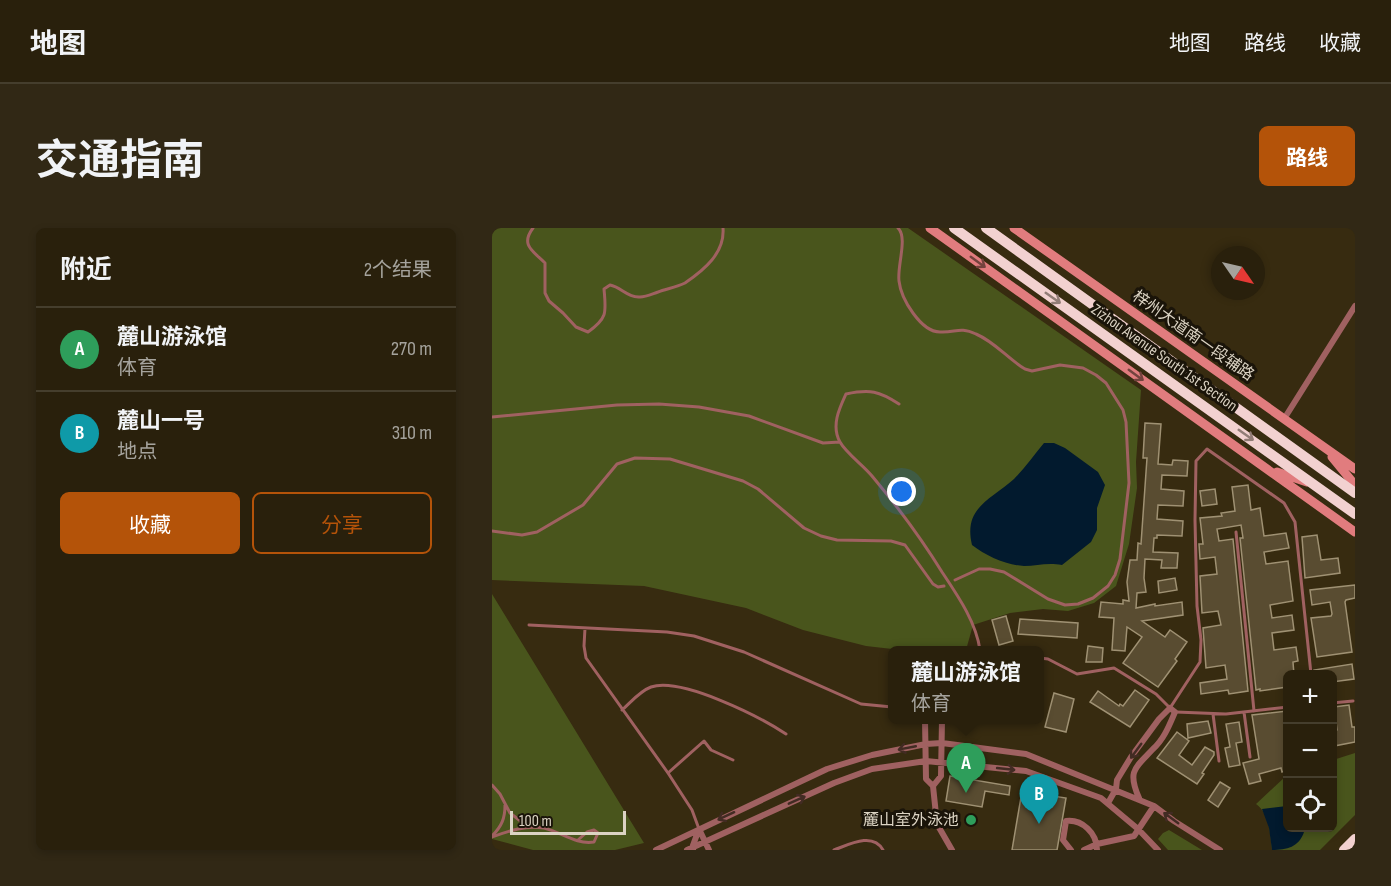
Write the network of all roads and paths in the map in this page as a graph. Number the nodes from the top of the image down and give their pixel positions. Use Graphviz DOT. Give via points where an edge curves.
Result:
graph roads {
  1 [pos="533,228"];
  2 [pos="723,228"];
  3 [pos="898,228"];
  4 [pos="930,228"];
  5 [pos="954,228"];
  6 [pos="986,228"];
  7 [pos="1014,228"];
  8 [pos="1355,306"];
  9 [pos="899,404"];
  10 [pos="492,417"];
  11 [pos="1284,419"];
  12 [pos="840,442"];
  13 [pos="1322,446"];
  14 [pos="1269,469"];
  15 [pos="1355,469"];
  16 [pos="1317,485"];
  17 [pos="1355,485"];
  18 [pos="1355,493"];
  19 [pos="1355,514"];
  20 [pos="1338,519"];
  21 [pos="492,531"];
  22 [pos="1236,532"];
  23 [pos="1355,532"];
  24 [pos="955,580"];
  25 [pos="944,586"];
  26 [pos="530,626"];
  27 [pos="585,628"];
  28 [pos="980,646"];
  29 [pos="1044,658"];
  30 [pos="1310,670"];
  31 [pos="1353,700"];
  32 [pos="1337,702"];
  33 [pos="888,707"];
  34 [pos="1283,707"];
  35 [pos="622,710"];
  36 [pos="1173,710"];
  37 [pos="1254,711"];
  38 [pos="1244,712"];
  39 [pos="1213,714"];
  40 [pos="925,724"];
  41 [pos="942,724"];
  42 [pos="786,734"];
  43 [pos="1148,734"];
  44 [pos="942,743"];
  45 [pos="1158,743"];
  46 [pos="926,744"];
  47 [pos="1250,757"];
  48 [pos="733,760"];
  49 [pos="926,761"];
  50 [pos="1219,761"];
  51 [pos="941,762"];
  52 [pos="668,773"];
  53 [pos="492,785"];
  54 [pos="933,786"];
  55 [pos="1116,789"];
  56 [pos="1140,799"];
  57 [pos="506,803"];
  58 [pos="1108,803"];
  59 [pos="1154,806"];
  60 [pos="528,827"];
  61 [pos="699,829"];
  62 [pos="1138,829"];
  63 [pos="492,837"];
  64 [pos="1355,839"];
  65 [pos="578,840"];
  66 [pos="705,841"];
  67 [pos="1097,847"];
  68 [pos="847,848"];
  69 [pos="690,849"];
  70 [pos="656,850"];
  71 [pos="709,850"];
  72 [pos="834,850"];
  73 [pos="883,850"];
  74 [pos="951,850"];
  75 [pos="1071,850"];
  76 [pos="1084,850"];
  77 [pos="1158,850"];
  78 [pos="1220,850"];
  79 [pos="1344,850"];
  1 -- 2 [label="lane" via="527,241 545,263 545,293 549,301 576,327 588,332 604,319 604,289 616,286 631,296 641,297 683,284 714,258 720,249"];
  3 -- 24 [label="lane" via="903,236 899,282 903,297 922,323 939,332 960,329 975,334 1032,371 1060,365 1083,368 1106,383 1126,422 1129,483 1120,559 1108,586 1093,598 1065,605 990,568"];
  4 -- 14 [label="main road, one-way"];
  5 -- 16 [label="highway, Zizhou Avenue South 1st Section, one-way"];
  6 -- 18 [label="highway, Zizhou Avenue South 1st Section"];
  7 -- 11 [label="main road, 梓州大道南一段辅路"];
  8 -- 11 [label="street"];
  9 -- 12 [label="lane" via="883,394 864,390 846,394 836,424"];
  10 -- 12 [label="lane" via="659,404 749,416 823,444"];
  11 -- 13 [label="main road, 梓州大道南一段辅路"];
  12 -- 28 [label="lane" via="917,533 966,611"];
  13 -- 15 [label="main road, 梓州大道南一段辅路"];
  13 -- 17 [label="main road"];
  14 -- 16 [label="main road"];
  14 -- 20 [label="main road"];
  16 -- 19 [label="highway, Zizhou Avenue South 1st Section"];
  16 -- 20 [label="main road"];
  20 -- 23 [label="main road"];
  21 -- 25 [label="lane" via="522,535 537,532 583,505 617,464 635,458 670,459 743,481 821,536 905,545 933,584"];
  22 -- 37 [label="lane"];
  26 -- 27 [label="lane"];
  27 -- 33 [label="lane" via="667,632 717,642 861,704"];
  27 -- 35 [label="lane" via="586,658"];
  29 -- 36 [label="lane" via="1077,674 1114,668 1156,694"];
  30 -- 36 [label="lane" via="1295,522 1284,503 1207,449 1196,460 1194,520 1200,662"];
  31 -- 32 [label="lane"];
  34 -- 37 [label="lane"];
  35 -- 42 [label="lane" via="653,686 673,687 706,695"];
  35 -- 52 [label="lane"];
  36 -- 39 [label="lane"];
  36 -- 43 [label="street"];
  36 -- 45 [label="street" via="1168,729"];
  37 -- 38 [label="lane"];
  38 -- 39 [label="lane"];
  38 -- 47 [label="lane"];
  39 -- 50 [label="lane"];
  40 -- 46 [label="street"];
  41 -- 44 [label="street"];
  43 -- 45 [label="street"];
  43 -- 55 [label="street, one-way" via="1117,780"];
  44 -- 46 [label="street"];
  44 -- 51 [label="street"];
  44 -- 55 [label="street" via="1026,754"];
  45 -- 56 [label="street" via="1133,774"];
  46 -- 49 [label="street"];
  46 -- 61 [label="street, one-way" via="872,755 827,770"];
  48 -- 52 [label="lane" via="711,750 704,741"];
  49 -- 51 [label="street"];
  49 -- 54 [label="street" via="926,779"];
  66 -- 49 [label="street, one-way" via="872,769"];
  51 -- 54 [label="street" via="941,776"];
  51 -- 58 [label="street, one-way" via="1026,771"];
  52 -- 61 [label="lane" via="692,810"];
  53 -- 57 [label="lane"];
  54 -- 74 [label="street" via="937,824"];
  55 -- 56 [label="street"];
  55 -- 58 [label="street"];
  56 -- 59 [label="street"];
  57 -- 60 [label="lane" via="510,813"];
  57 -- 63 [label="lane" via="505,818"];
  58 -- 62 [label="street"];
  59 -- 62 [label="street"];
  78 -- 59 [label="street, one-way"];
  60 -- 63 [label="lane"];
  60 -- 65 [label="lane" via="546,828"];
  61 -- 66 [label="street"];
  61 -- 69 [label="street"];
  61 -- 70 [label="street"];
  62 -- 67 [label="street" via="1134,836"];
  62 -- 77 [label="street"];
  64 -- 79 [label="highway"];
  65 -- 65 [label="lane" via="587,832 598,833 594,842"];
  66 -- 69 [label="street"];
  66 -- 71 [label="street"];
  67 -- 75 [label="street" via="1083,824 1066,820 1063,840"];
  67 -- 76 [label="street"];
  68 -- 72 [label="lane"];
  68 -- 73 [label="lane" via="870,839"];
}
